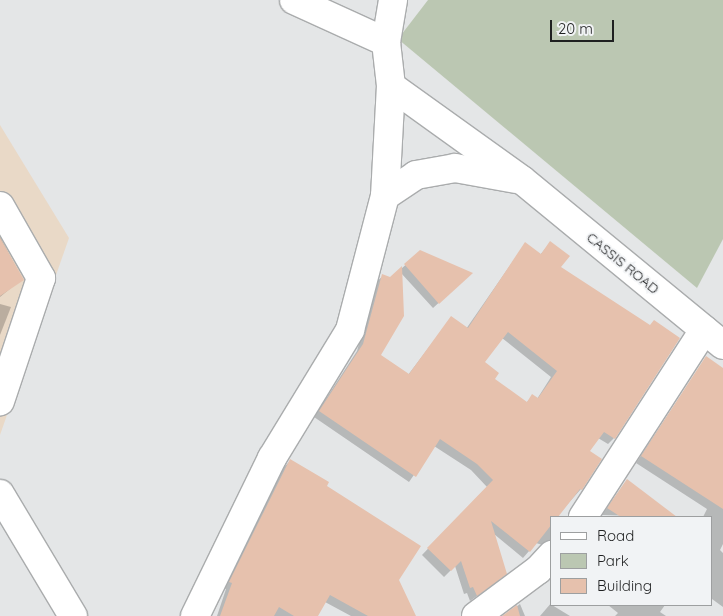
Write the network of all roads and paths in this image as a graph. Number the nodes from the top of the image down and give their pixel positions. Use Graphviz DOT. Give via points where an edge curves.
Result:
graph roads {
  1 [pos="294,0"];
  2 [pos="393,0"];
  3 [pos="386,42"];
  4 [pos="391,86"];
  5 [pos="522,180"];
  6 [pos="385,196"];
  7 [pos="0,206"];
  8 [pos="714,338"];
  9 [pos="0,401"];
  10 [pos="0,494"];
  11 [pos="584,516"];
  12 [pos="550,557"];
  13 [pos="73,616"];
  14 [pos="195,616"];
  15 [pos="476,616"];
  1 -- 3 [label="street"];
  2 -- 3 [label="street"];
  3 -- 4 [label="street"];
  4 -- 5 [label="street, CASSIS ROAD"];
  4 -- 6 [label="street"];
  5 -- 6 [label="street" via="455,168 416,175"];
  5 -- 8 [label="street, CASSIS ROAD"];
  6 -- 14 [label="street" via="350,330 272,458"];
  7 -- 9 [label="street" via="40,278"];
  8 -- 11 [label="street"];
  10 -- 13 [label="street"];
  12 -- 15 [label="street" via="538,570"];
}
